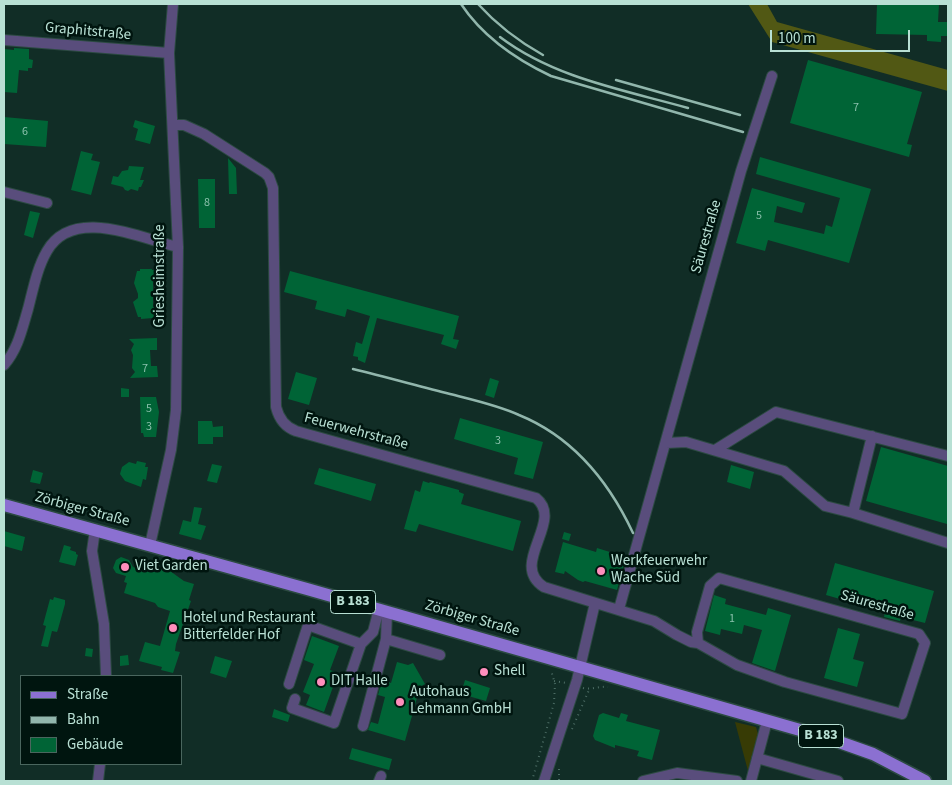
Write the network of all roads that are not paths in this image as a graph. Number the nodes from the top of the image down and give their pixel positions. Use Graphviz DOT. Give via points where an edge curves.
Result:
graph roads {
  1 [pos="173,4"];
  2 [pos="4,40"];
  3 [pos="169,53"];
  4 [pos="772,76"];
  5 [pos="173,125"];
  6 [pos="4,192"];
  7 [pos="47,203"];
  8 [pos="178,247"];
  9 [pos="4,365"];
  10 [pos="872,436"];
  11 [pos="666,443"];
  12 [pos="715,450"];
  13 [pos="948,456"];
  14 [pos="4,505"];
  15 [pos="852,513"];
  16 [pos="95,530"];
  17 [pos="948,543"];
  18 [pos="150,545"];
  19 [pos="595,603"];
  20 [pos="620,609"];
  21 [pos="383,611"];
  22 [pos="386,639"];
  23 [pos="698,643"];
  24 [pos="361,644"];
  25 [pos="440,655"];
  26 [pos="579,666"];
  27 [pos="106,675"];
  28 [pos="289,684"];
  29 [pos="296,699"];
  30 [pos="768,721"];
  31 [pos="363,726"];
  32 [pos="757,758"];
  33 [pos="100,765"];
  34 [pos="677,777"];
  35 [pos="98,781"];
  36 [pos="544,781"];
  37 [pos="643,781"];
  38 [pos="737,781"];
  39 [pos="745,781"];
  40 [pos="751,781"];
  41 [pos="838,781"];
  42 [pos="925,781"];
  1 -- 3 [label="street, Griesheimstraße"];
  2 -- 3 [label="street, Graphitstraße"];
  3 -- 5 [label="street, Griesheimstraße"];
  4 -- 11 [label="street, Säurestraße" via="741,171"];
  5 -- 8 [label="street, Griesheimstraße"];
  5 -- 19 [label="street, Feuerwehrstraße" via="184,125 204,134 265,173 271,181 276,407 283,422 296,431 536,498 542,504 545,516 532,562 533,576 544,587"];
  6 -- 7 [label="street"];
  8 -- 9 [label="street" via="104,228 82,227 64,233 52,243 43,259 17,344"];
  8 -- 18 [label="street, Griesheimstraße" via="176,422"];
  10 -- 12 [label="street" via="776,412"];
  10 -- 13 [label="street"];
  10 -- 15 [label="street"];
  11 -- 12 [label="street" via="686,442"];
  11 -- 20 [label="street, Säurestraße"];
  12 -- 15 [label="street" via="784,472 825,506"];
  14 -- 16 [label="main road, Zörbiger Straße / B 183"];
  15 -- 17 [label="street"];
  16 -- 18 [label="main road, Zörbiger Straße / B 183"];
  16 -- 27 [label="street" via="92,551 104,624"];
  18 -- 21 [label="main road, Zörbiger Straße / B 183"];
  19 -- 20 [label="street, Säurestraße"];
  19 -- 26 [label="street"];
  20 -- 23 [label="street, Säurestraße" via="654,621 677,636"];
  21 -- 22 [label="street"];
  21 -- 24 [label="street" via="373,632"];
  21 -- 26 [label="main road, Zörbiger Straße / B 183"];
  22 -- 25 [label="street"];
  22 -- 31 [label="street"];
  23 -- 23 [label="street, Säurestraße" via="745,668 785,682 902,714 925,643 919,634 719,578 710,586 697,632"];
  24 -- 28 [label="street" via="308,625"];
  24 -- 29 [label="street" via="334,723 292,708"];
  26 -- 30 [label="main road, Zörbiger Straße / B 183"];
  26 -- 36 [label="street"];
  30 -- 32 [label="street"];
  30 -- 42 [label="main road, Zörbiger Straße / B 183" via="860,749"];
  32 -- 40 [label="street"];
  32 -- 41 [label="street"];
  33 -- 35 [label="street"];
  34 -- 37 [label="street"];
  34 -- 38 [label="street"];
  39 -- 40 [label="street"];
}
